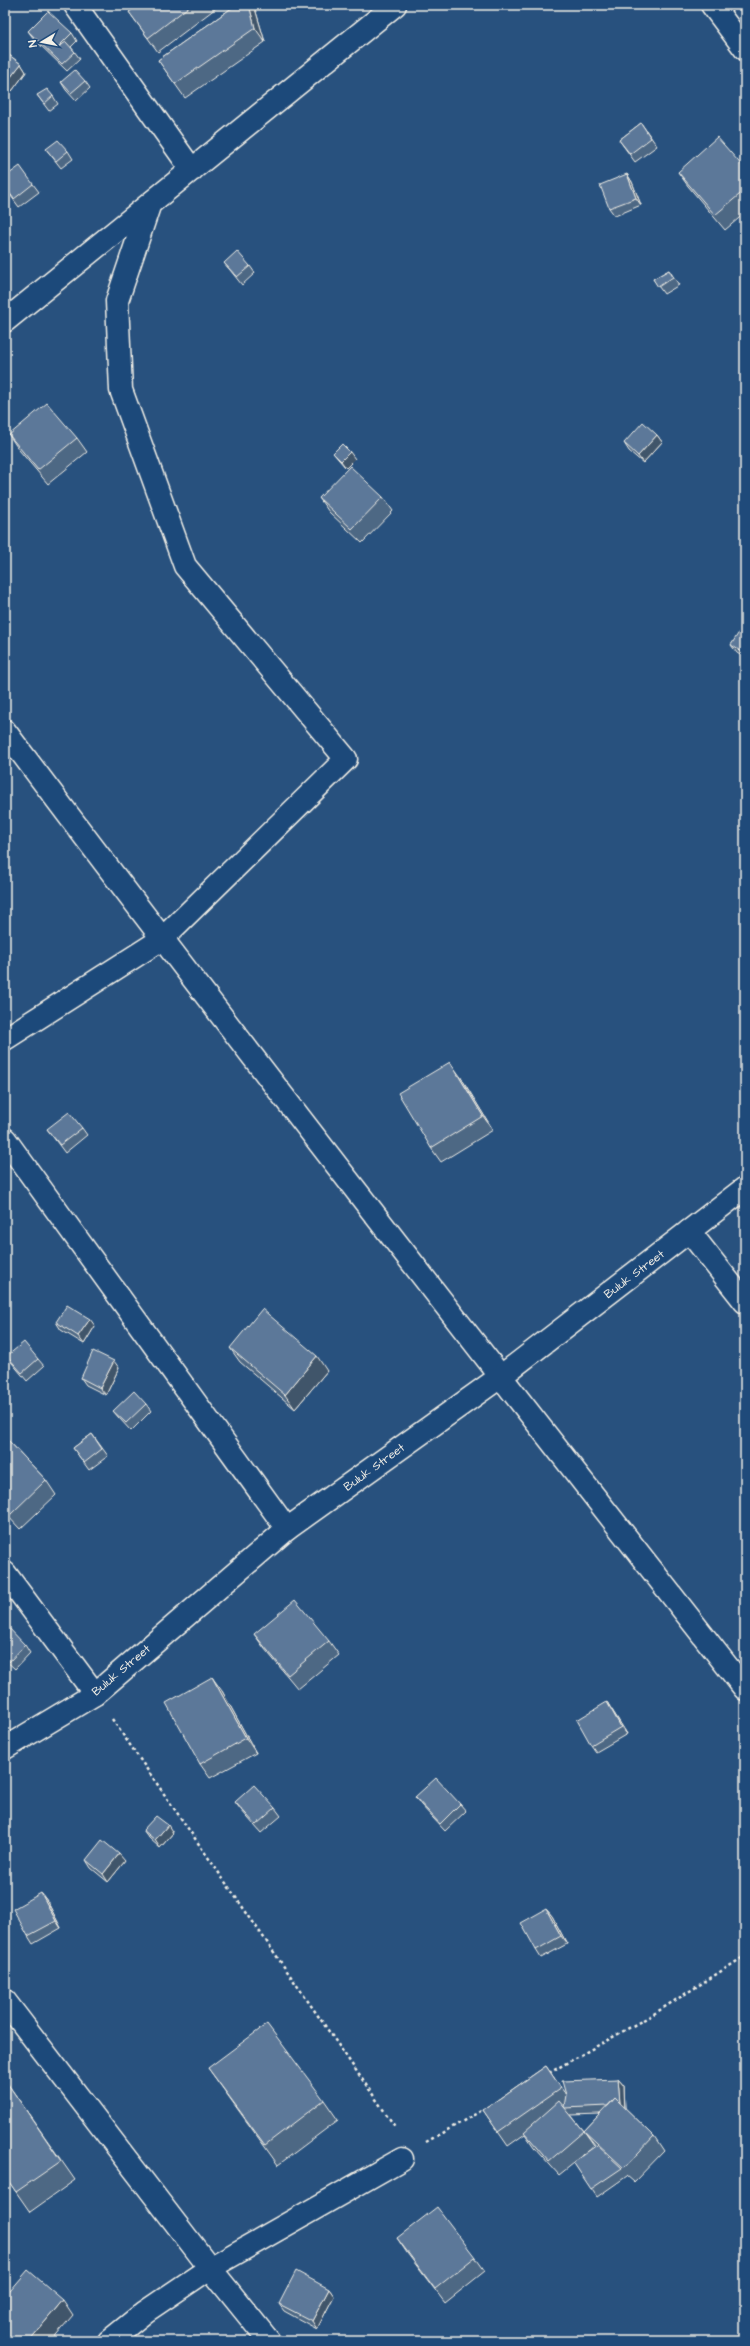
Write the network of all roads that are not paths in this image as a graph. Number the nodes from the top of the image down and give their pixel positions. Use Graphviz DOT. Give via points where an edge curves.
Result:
graph roads {
  1 [pos="75,5"];
  2 [pos="712,5"];
  3 [pos="393,6"];
  4 [pos="745,49"];
  5 [pos="192,170"];
  6 [pos="149,206"];
  7 [pos="5,320"];
  8 [pos="5,731"];
  9 [pos="162,939"];
  10 [pos="5,1039"];
  11 [pos="5,1139"];
  12 [pos="745,1188"];
  13 [pos="689,1231"];
  14 [pos="745,1302"];
  15 [pos="500,1376"];
  16 [pos="287,1530"];
  17 [pos="5,1573"];
  18 [pos="745,1689"];
  19 [pos="95,1694"];
  20 [pos="5,1748"];
  21 [pos="5,2001"];
  22 [pos="407,2155"];
  23 [pos="210,2268"];
  24 [pos="109,2341"];
  25 [pos="269,2341"];
  1 -- 5 [label="street"];
  2 -- 4 [label="street"];
  3 -- 5 [label="street"];
  5 -- 6 [label="street"];
  6 -- 7 [label="street"];
  6 -- 9 [label="street" via="117,301 120,390 185,566 346,759"];
  8 -- 9 [label="street"];
  9 -- 10 [label="street"];
  9 -- 15 [label="street"];
  11 -- 16 [label="street"];
  12 -- 13 [label="street, Buluk Street"];
  13 -- 14 [label="street"];
  13 -- 15 [label="street, Buluk Street"];
  15 -- 16 [label="street, Buluk Street"];
  15 -- 18 [label="street"];
  16 -- 19 [label="street, Buluk Street"];
  17 -- 19 [label="street"];
  19 -- 20 [label="street, Buluk Street"];
  21 -- 23 [label="street"];
  22 -- 23 [label="street"];
  23 -- 24 [label="street" via="145,2312"];
  23 -- 25 [label="street"];
}
